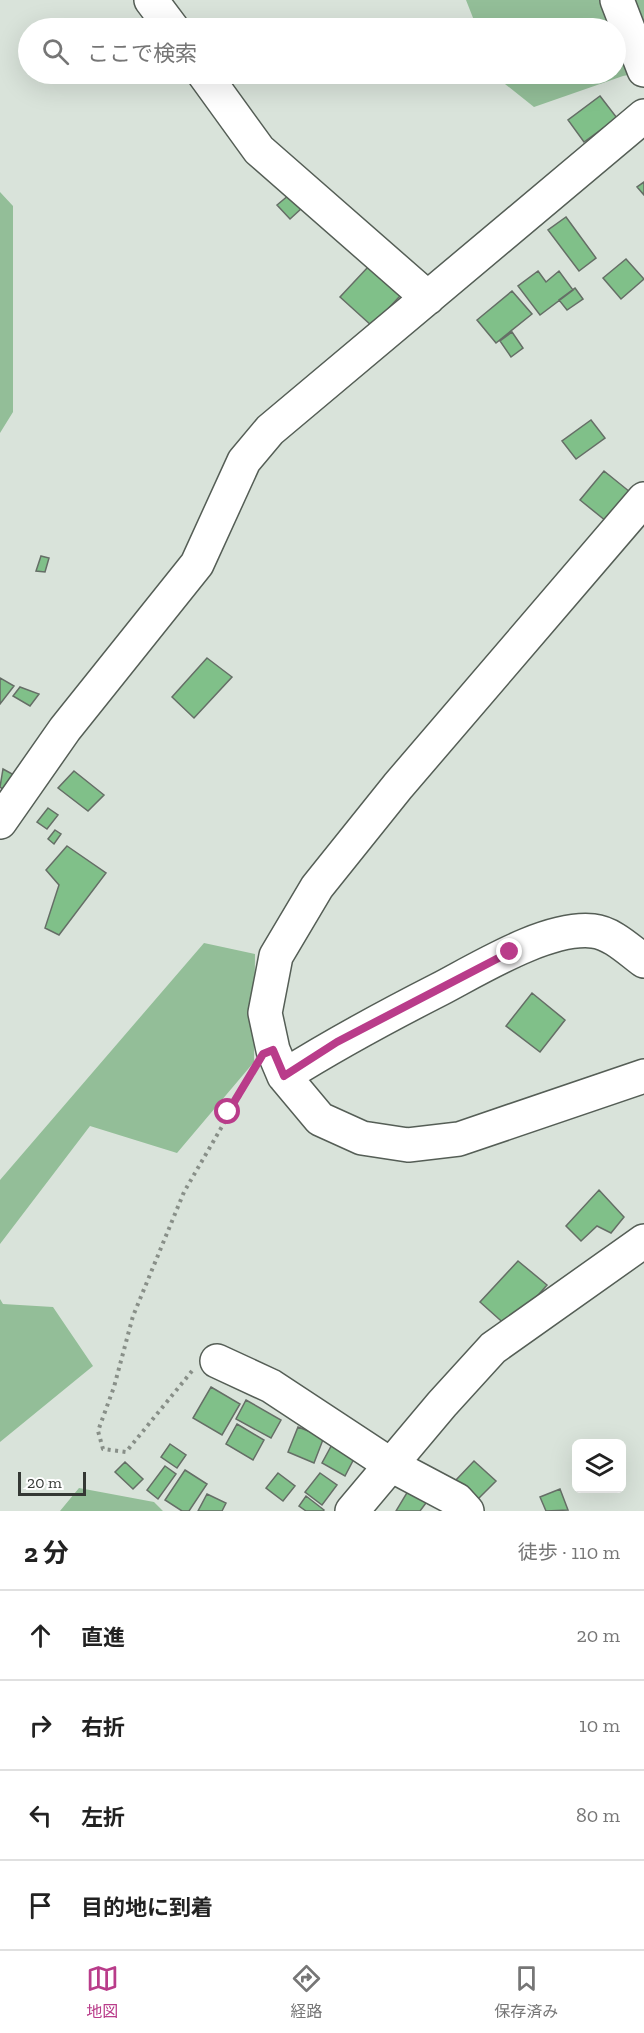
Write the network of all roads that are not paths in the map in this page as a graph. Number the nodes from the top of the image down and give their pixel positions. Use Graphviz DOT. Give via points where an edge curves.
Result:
graph roads {
  1 [pos="152,0"];
  2 [pos="617,0"];
  3 [pos="165,18"];
  4 [pos="624,18"];
  5 [pos="626,23"];
  6 [pos="644,69"];
  7 [pos="211,84"];
  8 [pos="644,116"];
  9 [pos="428,298"];
  10 [pos="644,499"];
  11 [pos="0,822"];
  12 [pos="644,961"];
  13 [pos="279,1063"];
  14 [pos="644,1076"];
  15 [pos="644,1241"];
  16 [pos="217,1361"];
  17 [pos="391,1465"];
  18 [pos="352,1511"];
  19 [pos="467,1511"];
  1 -- 3 [label="street"];
  2 -- 4 [label="street"];
  5 -- 6 [label="street"];
  7 -- 9 [label="street" via="260,150"];
  8 -- 9 [label="street"];
  9 -- 11 [label="street" via="270,430 244,461 197,564 65,729"];
  10 -- 13 [label="street" via="398,786 317,887 276,956 265,1013"];
  12 -- 13 [label="street" via="612,938 594,931 563,933 510,952 337,1042"];
  13 -- 14 [label="street" via="320,1119 362,1138 408,1145 459,1139"];
  15 -- 17 [label="street" via="493,1348"];
  16 -- 17 [label="street" via="271,1386"];
  17 -- 18 [label="street"];
  17 -- 19 [label="street" via="458,1500"];
}
